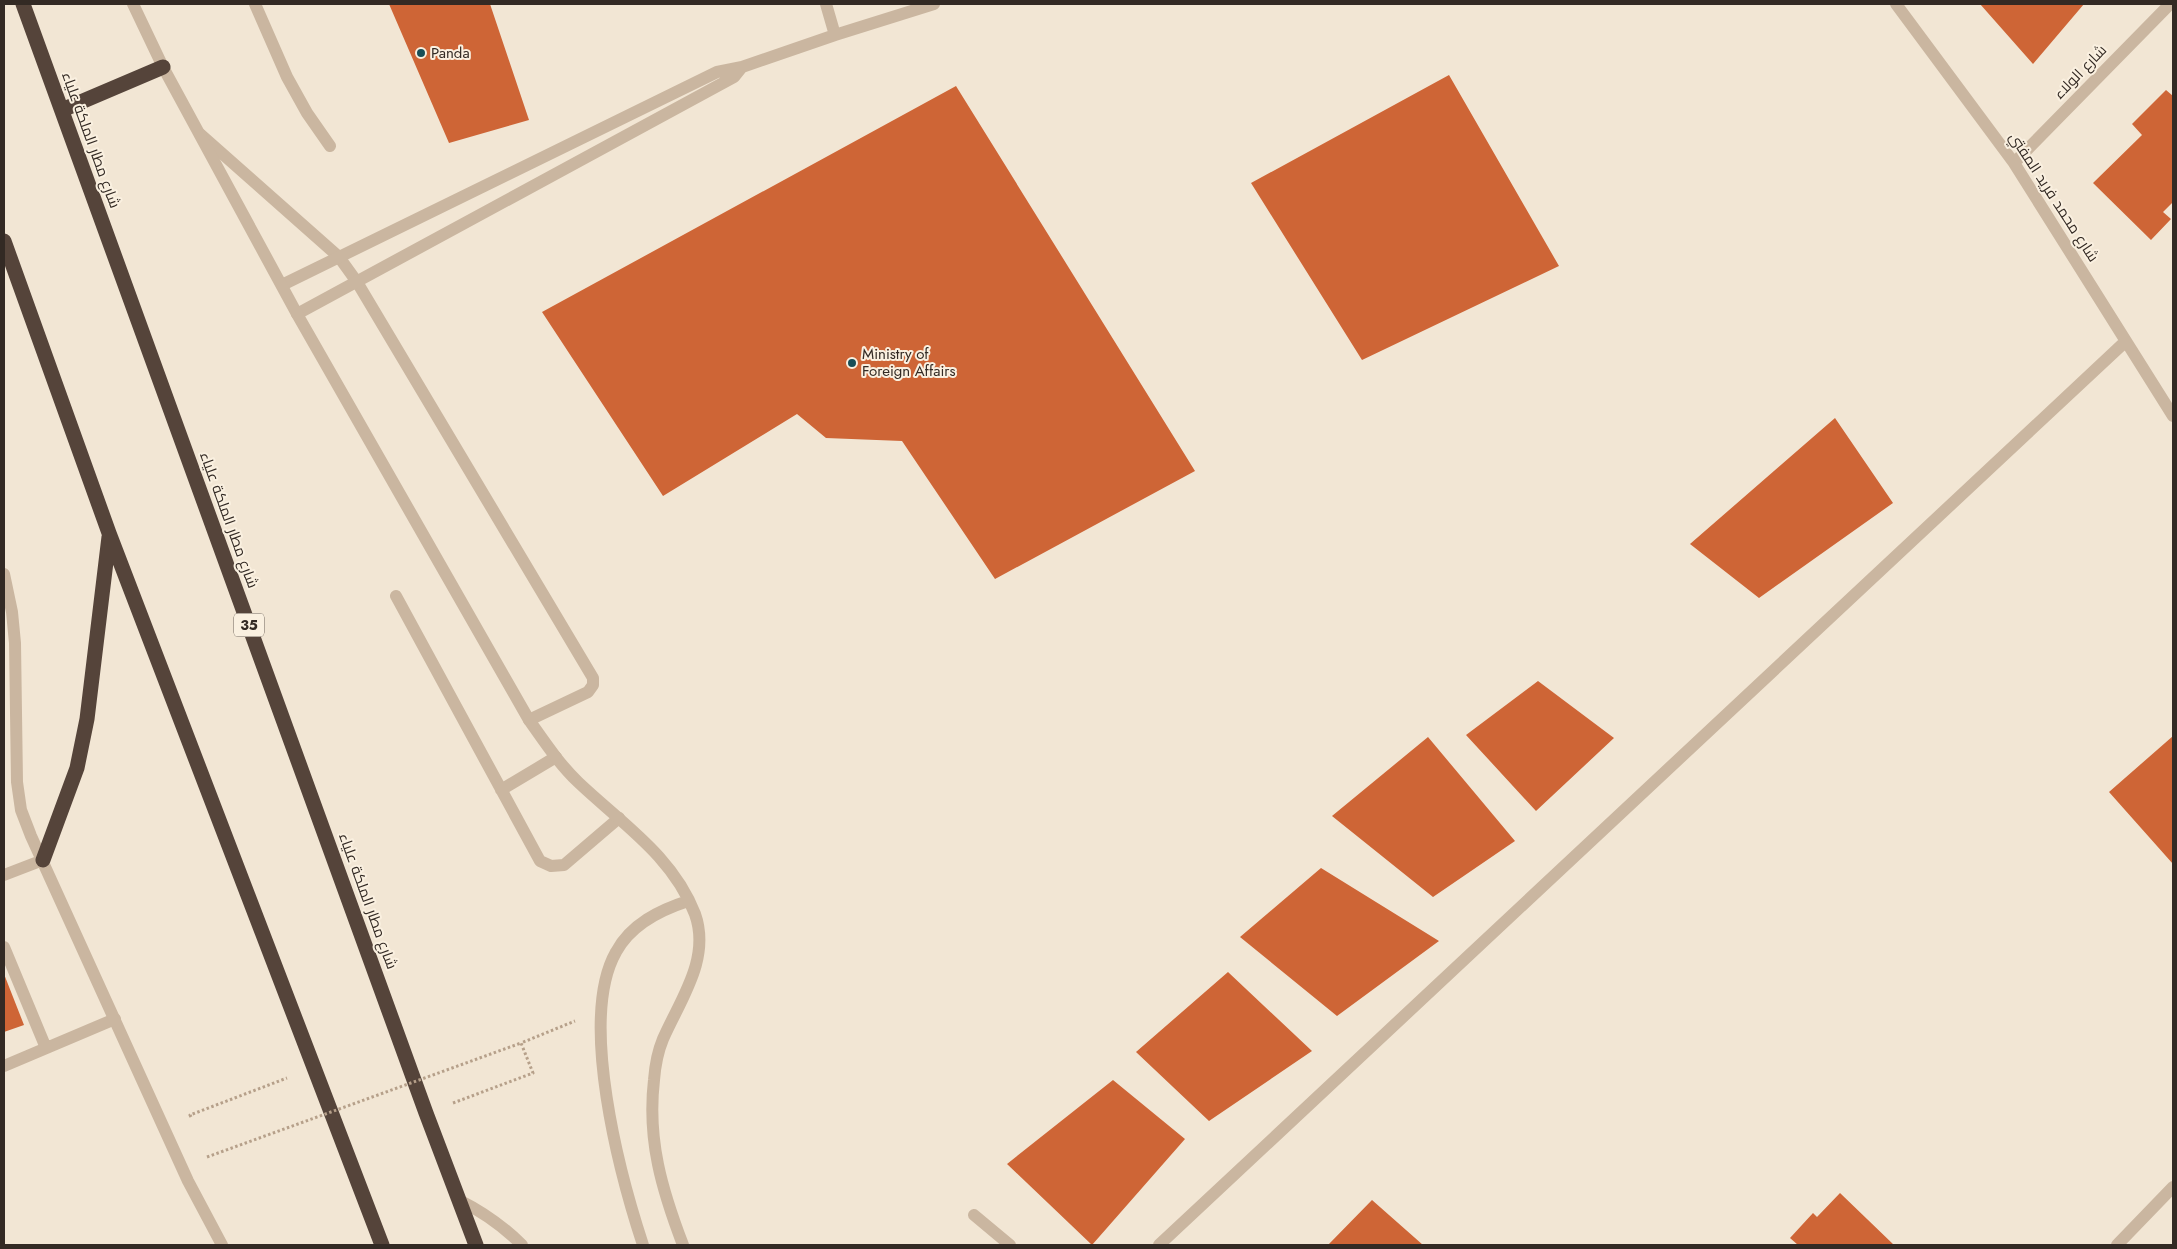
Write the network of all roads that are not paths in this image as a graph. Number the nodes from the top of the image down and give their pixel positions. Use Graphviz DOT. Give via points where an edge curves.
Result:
graph roads {
  1 [pos="23,4"];
  2 [pos="132,4"];
  3 [pos="255,4"];
  4 [pos="826,4"];
  5 [pos="934,4"];
  6 [pos="1896,4"];
  7 [pos="2170,4"];
  8 [pos="834,35"];
  9 [pos="163,67"];
  10 [pos="742,67"];
  11 [pos="62,110"];
  12 [pos="198,133"];
  13 [pos="330,146"];
  14 [pos="2014,163"];
  15 [pos="4,241"];
  16 [pos="339,258"];
  17 [pos="357,282"];
  18 [pos="282,285"];
  19 [pos="297,314"];
  20 [pos="2126,341"];
  21 [pos="2173,416"];
  22 [pos="109,533"];
  23 [pos="4,574"];
  24 [pos="396,596"];
  25 [pos="529,720"];
  26 [pos="556,757"];
  27 [pos="501,790"];
  28 [pos="619,818"];
  29 [pos="43,860"];
  30 [pos="4,875"];
  31 [pos="688,901"];
  32 [pos="4,947"];
  33 [pos="115,1018"];
  34 [pos="46,1048"];
  35 [pos="4,1066"];
  36 [pos="2173,1187"];
  37 [pos="459,1200"];
  38 [pos="974,1214"];
  39 [pos="222,1245"];
  40 [pos="382,1245"];
  41 [pos="476,1245"];
  42 [pos="522,1245"];
  43 [pos="643,1245"];
  44 [pos="683,1245"];
  45 [pos="1010,1245"];
  46 [pos="1159,1245"];
  47 [pos="2118,1245"];
  1 -- 11 [label="highway, شارع مطار الملكة علياء / 35"];
  2 -- 9 [label="street"];
  3 -- 13 [label="street" via="287,77"];
  4 -- 8 [label="street"];
  5 -- 8 [label="street"];
  6 -- 14 [label="street, شارع محمد فريد المفتي"];
  7 -- 14 [label="street, شارع الولاء"];
  8 -- 10 [label="street"];
  9 -- 11 [label="highway"];
  9 -- 12 [label="street"];
  10 -- 16 [label="street" via="717,72"];
  10 -- 17 [label="street" via="728,80"];
  11 -- 37 [label="highway, شارع مطار الملكة علياء / 35"];
  12 -- 16 [label="street"];
  12 -- 18 [label="street"];
  14 -- 20 [label="street, شارع محمد فريد المفتي"];
  15 -- 22 [label="highway"];
  16 -- 17 [label="street"];
  16 -- 18 [label="street"];
  17 -- 19 [label="street"];
  17 -- 25 [label="street" via="593,678 593,686 588,692"];
  18 -- 19 [label="street"];
  19 -- 25 [label="street"];
  20 -- 21 [label="street, شارع محمد فريد المفتي"];
  20 -- 46 [label="street"];
  22 -- 29 [label="highway" via="87,719 77,768"];
  22 -- 40 [label="highway"];
  23 -- 29 [label="street" via="15,643 17,782 21,810"];
  24 -- 27 [label="street"];
  25 -- 26 [label="street"];
  26 -- 27 [label="street"];
  26 -- 28 [label="street" via="577,782"];
  27 -- 28 [label="street" via="540,861 551,866 564,865"];
  28 -- 31 [label="street" via="670,870"];
  29 -- 30 [label="street"];
  29 -- 33 [label="street"];
  31 -- 43 [label="street" via="647,918 630,933 607,971 603,986 600,1039 604,1074 618,1158"];
  31 -- 44 [label="street" via="697,924 699,948 696,968 662,1041 654,1079 652,1118 660,1180"];
  32 -- 34 [label="street"];
  33 -- 34 [label="street"];
  33 -- 39 [label="street" via="188,1180"];
  34 -- 35 [label="street"];
  36 -- 47 [label="street"];
  37 -- 41 [label="highway, شارع مطار الملكة علياء / 35"];
  37 -- 42 [label="street" via="508,1231"];
  38 -- 45 [label="street"];
}
